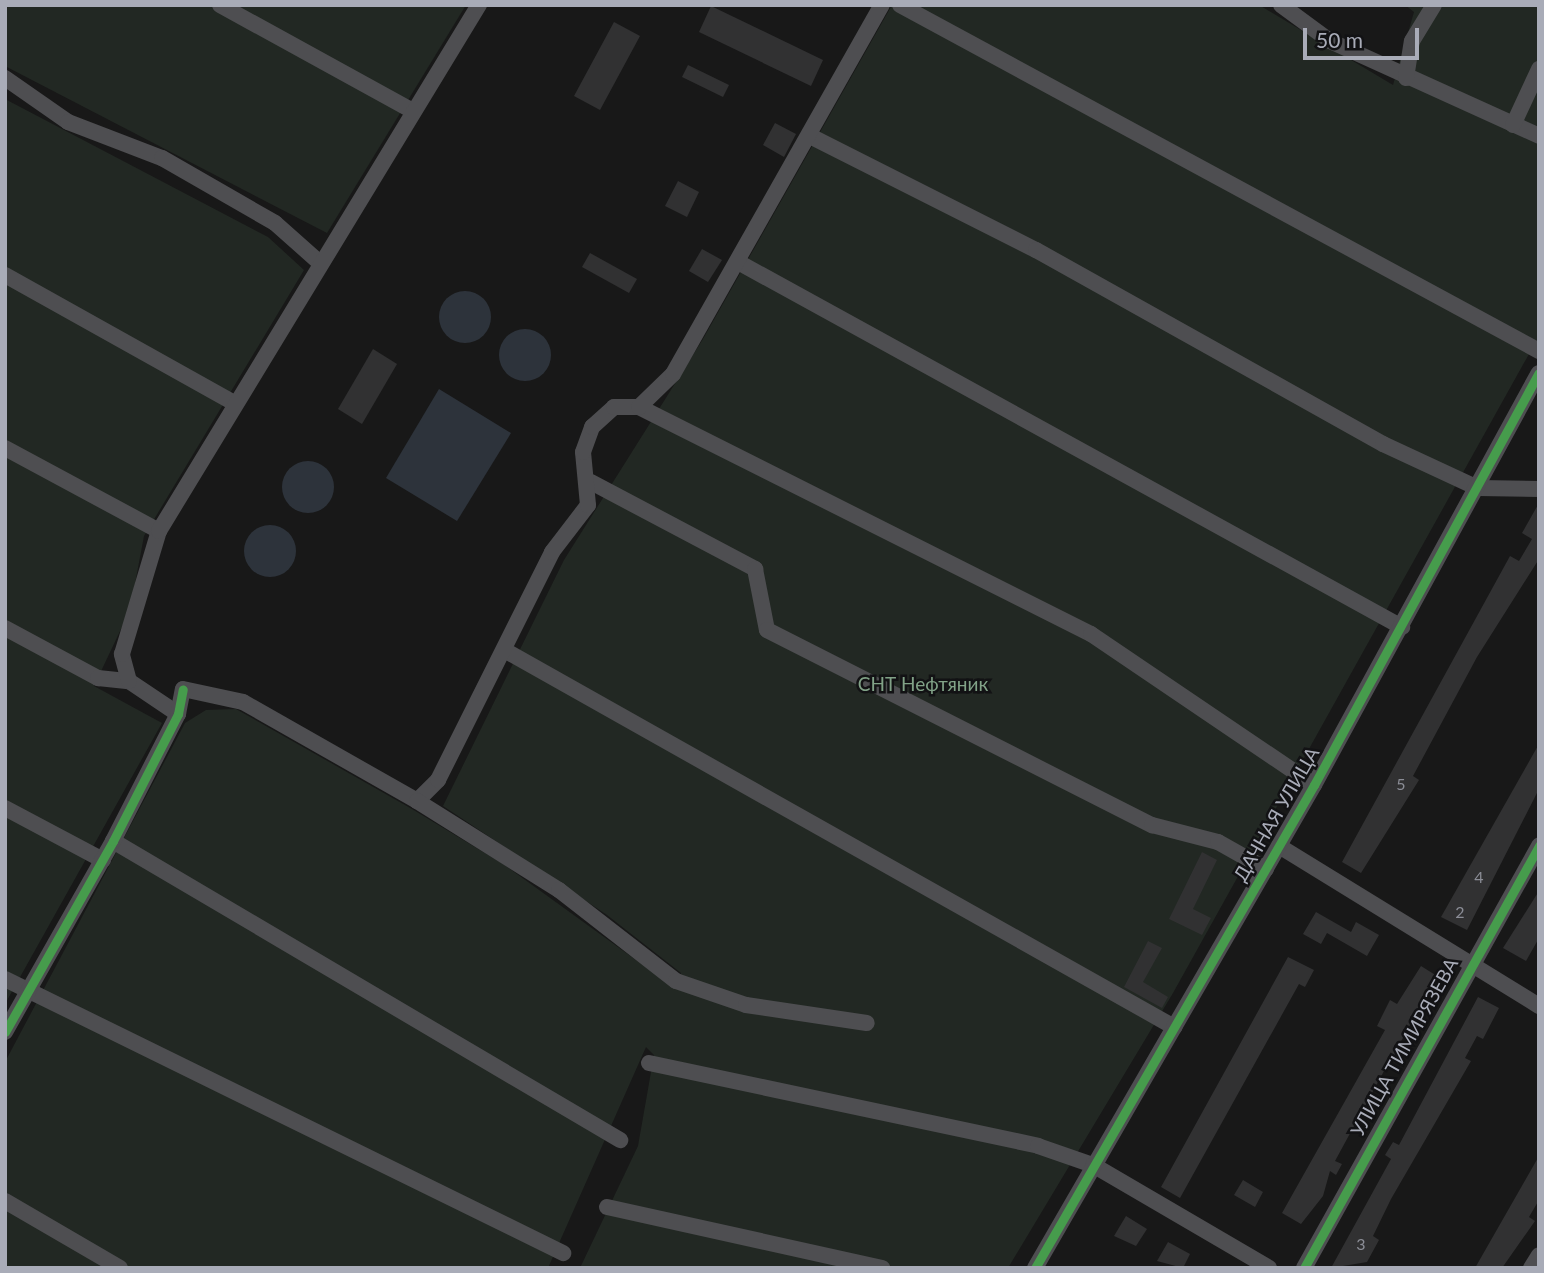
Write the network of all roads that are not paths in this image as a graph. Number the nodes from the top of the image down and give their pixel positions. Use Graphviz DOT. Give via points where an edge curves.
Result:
graph roads {
  1 [pos="220,5"];
  2 [pos="479,5"];
  3 [pos="882,5"];
  4 [pos="900,5"];
  5 [pos="1280,5"];
  6 [pos="1434,5"];
  7 [pos="1539,69"];
  8 [pos="5,78"];
  9 [pos="1406,78"];
  10 [pos="411,110"];
  11 [pos="1513,125"];
  12 [pos="1539,136"];
  13 [pos="812,137"];
  14 [pos="318,262"];
  15 [pos="738,262"];
  16 [pos="5,275"];
  17 [pos="1539,351"];
  18 [pos="1539,373"];
  19 [pos="234,403"];
  20 [pos="639,407"];
  21 [pos="5,448"];
  22 [pos="591,482"];
  23 [pos="1478,488"];
  24 [pos="1539,489"];
  25 [pos="159,531"];
  26 [pos="1402,627"];
  27 [pos="5,628"];
  28 [pos="506,652"];
  29 [pos="129,681"];
  30 [pos="178,714"];
  31 [pos="1314,785"];
  32 [pos="417,801"];
  33 [pos="5,808"];
  34 [pos="113,841"];
  35 [pos="1539,845"];
  36 [pos="1279,846"];
  37 [pos="103,860"];
  38 [pos="1266,869"];
  39 [pos="1467,967"];
  40 [pos="5,979"];
  41 [pos="27,991"];
  42 [pos="1539,1006"];
  43 [pos="867,1023"];
  44 [pos="1174,1027"];
  45 [pos="5,1032"];
  46 [pos="649,1063"];
  47 [pos="620,1140"];
  48 [pos="1093,1165"];
  49 [pos="5,1202"];
  50 [pos="607,1207"];
  51 [pos="563,1253"];
  52 [pos="1539,1255"];
  53 [pos="120,1268"];
  54 [pos="882,1268"];
  55 [pos="1035,1268"];
  56 [pos="1269,1268"];
  57 [pos="1304,1268"];
  58 [pos="1531,1268"];
  1 -- 10 [label="street"];
  2 -- 10 [label="street"];
  3 -- 13 [label="street"];
  4 -- 17 [label="street"];
  5 -- 9 [label="street" via="1330,41"];
  6 -- 9 [label="street" via="1412,41"];
  7 -- 11 [label="street"];
  8 -- 14 [label="street" via="68,122 162,158 275,223"];
  9 -- 11 [label="street"];
  10 -- 14 [label="street" via="349,222"];
  11 -- 12 [label="street"];
  13 -- 15 [label="street"];
  13 -- 23 [label="street" via="1036,250 1383,444"];
  14 -- 19 [label="street"];
  15 -- 20 [label="street" via="673,374"];
  15 -- 26 [label="street"];
  16 -- 19 [label="street"];
  18 -- 23 [label="street, ДАЧНАЯ УЛИЦА"];
  19 -- 25 [label="street"];
  20 -- 22 [label="street" via="614,407 592,427 583,452"];
  20 -- 31 [label="street" via="1091,634"];
  21 -- 25 [label="street"];
  22 -- 28 [label="street" via="588,505 552,552"];
  22 -- 38 [label="street" via="755,569 767,630 1152,825 1218,842"];
  23 -- 24 [label="street"];
  23 -- 26 [label="street, ДАЧНАЯ УЛИЦА"];
  25 -- 29 [label="street" via="122,654"];
  26 -- 31 [label="street, ДАЧНАЯ УЛИЦА"];
  27 -- 29 [label="street" via="98,678"];
  28 -- 32 [label="street" via="438,780"];
  28 -- 44 [label="street"];
  29 -- 30 [label="street"];
  30 -- 32 [label="street" via="183,689 243,702"];
  30 -- 34 [label="street"];
  31 -- 36 [label="street, ДАЧНАЯ УЛИЦА"];
  32 -- 43 [label="street" via="559,890 676,981 746,1005"];
  33 -- 37 [label="street"];
  34 -- 37 [label="street"];
  34 -- 47 [label="street"];
  35 -- 39 [label="street, УЛИЦА ТИМИРЯЗЕВА"];
  36 -- 38 [label="street, ДАЧНАЯ УЛИЦА"];
  36 -- 39 [label="street"];
  37 -- 41 [label="street"];
  38 -- 44 [label="street, ДАЧНАЯ УЛИЦА"];
  39 -- 42 [label="street"];
  39 -- 57 [label="street, УЛИЦА ТИМИРЯЗЕВА"];
  40 -- 41 [label="street"];
  41 -- 45 [label="street"];
  41 -- 51 [label="street"];
  44 -- 48 [label="street, ДАЧНАЯ УЛИЦА"];
  46 -- 48 [label="street" via="785,1096 965,1126"];
  48 -- 55 [label="street, ДАЧНАЯ УЛИЦА"];
  48 -- 56 [label="street"];
  49 -- 53 [label="street"];
  50 -- 54 [label="street"];
  52 -- 58 [label="street"];
}
